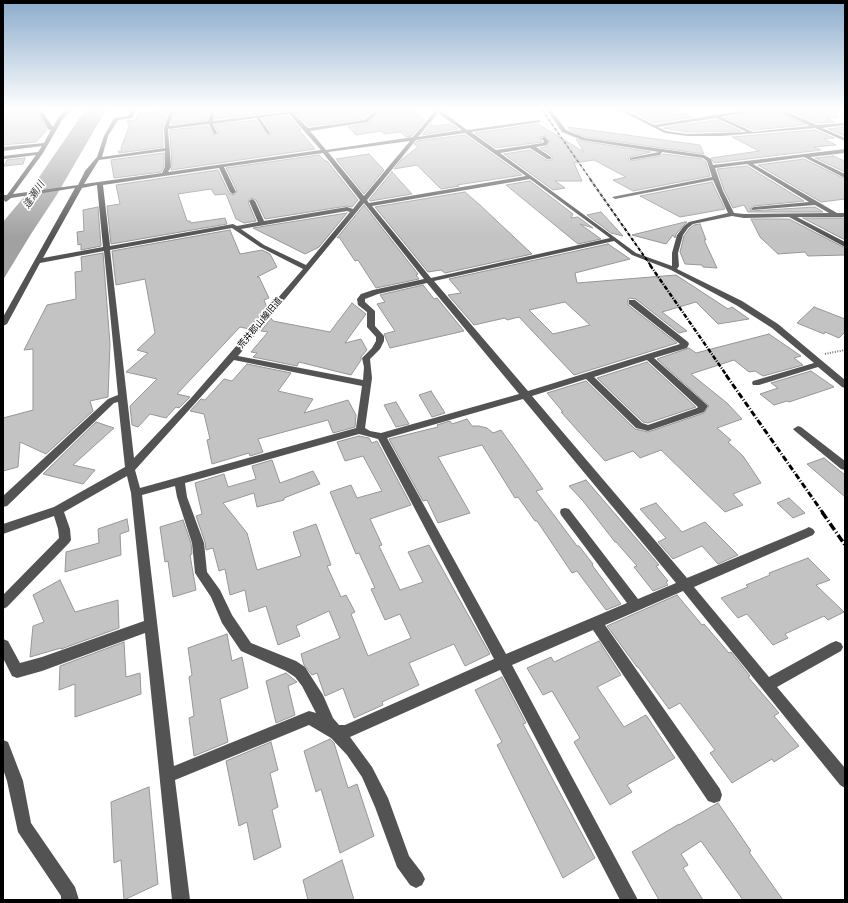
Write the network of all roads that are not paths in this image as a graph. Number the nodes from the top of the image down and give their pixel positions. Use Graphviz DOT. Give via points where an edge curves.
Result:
graph roads {
  1 [pos="100,152"];
  2 [pos="146,152"];
  3 [pos="168,152"];
  4 [pos="324,152"];
  5 [pos="404,152"];
  6 [pos="495,152"];
  7 [pos="540,152"];
  8 [pos="668,152"];
  9 [pos="669,152"];
  10 [pos="836,152"];
  11 [pos="40,153"];
  12 [pos="805,156"];
  13 [pos="5,157"];
  14 [pos="549,158"];
  15 [pos="98,159"];
  16 [pos="632,159"];
  17 [pos="748,163"];
  18 [pos="221,167"];
  19 [pos="711,167"];
  20 [pos="164,175"];
  21 [pos="845,176"];
  22 [pos="532,177"];
  23 [pos="715,178"];
  24 [pos="100,184"];
  25 [pos="79,187"];
  26 [pos="233,192"];
  27 [pos="6,197"];
  28 [pos="615,197"];
  29 [pos="252,201"];
  30 [pos="366,203"];
  31 [pos="815,203"];
  32 [pos="3,204"];
  33 [pos="728,206"];
  34 [pos="354,211"];
  35 [pos="732,214"];
  36 [pos="842,215"];
  37 [pos="790,216"];
  38 [pos="262,224"];
  39 [pos="235,228"];
  40 [pos="615,239"];
  41 [pos="845,245"];
  42 [pos="106,249"];
  43 [pos="39,261"];
  44 [pos="307,268"];
  45 [pos="673,269"];
  46 [pos="429,280"];
  47 [pos="632,302"];
  48 [pos="3,324"];
  49 [pos="232,357"];
  50 [pos="648,357"];
  51 [pos="819,364"];
  52 [pos="587,375"];
  53 [pos="756,383"];
  54 [pos="367,384"];
  55 [pos="845,385"];
  56 [pos="526,395"];
  57 [pos="122,396"];
  58 [pos="798,429"];
  59 [pos="360,430"];
  60 [pos="381,436"];
  61 [pos="845,466"];
  62 [pos="130,468"];
  63 [pos="179,481"];
  64 [pos="136,493"];
  65 [pos="3,503"];
  66 [pos="58,510"];
  67 [pos="565,512"];
  68 [pos="3,529"];
  69 [pos="809,532"];
  70 [pos="685,585"];
  71 [pos="3,603"];
  72 [pos="636,606"];
  73 [pos="596,623"];
  74 [pos="150,625"];
  75 [pos="3,645"];
  76 [pos="836,647"];
  77 [pos="503,662"];
  78 [pos="767,685"];
  79 [pos="336,732"];
  80 [pos="3,747"];
  81 [pos="167,776"];
  82 [pos="845,780"];
  83 [pos="714,795"];
  84 [pos="416,879"];
  85 [pos="70,900"];
  86 [pos="181,900"];
  87 [pos="628,900"];
  1 -- 15 [label="street"];
  2 -- 15 [label="street"];
  3 -- 20 [label="street" via="168,167"];
  4 -- 18 [label="street"];
  4 -- 30 [label="street"];
  5 -- 30 [label="street, 荒井郡山線旧道"];
  6 -- 22 [label="street"];
  7 -- 14 [label="street"];
  8 -- 16 [label="street"];
  9 -- 19 [label="street" via="704,157 709,160"];
  10 -- 12 [label="street"];
  11 -- 13 [label="street"];
  11 -- 27 [label="street"];
  12 -- 17 [label="street"];
  12 -- 21 [label="street"];
  15 -- 25 [label="street"];
  17 -- 19 [label="street"];
  17 -- 31 [label="street"];
  18 -- 20 [label="street"];
  18 -- 26 [label="street"];
  19 -- 23 [label="street"];
  20 -- 24 [label="street"];
  22 -- 30 [label="street"];
  22 -- 40 [label="street"];
  23 -- 28 [label="street"];
  23 -- 33 [label="street"];
  24 -- 25 [label="street"];
  24 -- 42 [label="street"];
  25 -- 27 [label="street"];
  25 -- 43 [label="street"];
  27 -- 32 [label="street"];
  29 -- 38 [label="street"];
  30 -- 34 [label="street, 荒井郡山線旧道"];
  30 -- 46 [label="street"];
  31 -- 33 [label="street" via="755,209"];
  31 -- 36 [label="street"];
  33 -- 35 [label="street"];
  34 -- 38 [label="street"];
  34 -- 44 [label="street, 荒井郡山線旧道"];
  35 -- 37 [label="street"];
  35 -- 45 [label="street" via="691,223 686,227 680,235 675,253 676,266"];
  36 -- 37 [label="street"];
  37 -- 41 [label="street"];
  38 -- 39 [label="street"];
  39 -- 42 [label="street" via="233,226"];
  39 -- 44 [label="street" via="262,246"];
  40 -- 45 [label="street" via="640,257"];
  40 -- 46 [label="street"];
  42 -- 43 [label="street"];
  42 -- 57 [label="street"];
  43 -- 48 [label="street"];
  44 -- 49 [label="street, 荒井郡山線旧道"];
  45 -- 51 [label="street" via="739,303 775,326"];
  46 -- 54 [label="street" via="361,298 362,304 371,311 372,327 380,336 376,349 366,358"];
  46 -- 56 [label="street"];
  47 -- 50 [label="street" via="685,344"];
  49 -- 54 [label="street"];
  49 -- 62 [label="street, 荒井郡山線旧道"];
  50 -- 52 [label="street"];
  50 -- 52 [label="street" via="703,406 701,410 648,428 639,426"];
  51 -- 53 [label="street"];
  51 -- 55 [label="street"];
  52 -- 56 [label="street"];
  54 -- 59 [label="street"];
  56 -- 60 [label="street"];
  56 -- 70 [label="street"];
  57 -- 62 [label="street"];
  57 -- 65 [label="street" via="111,401"];
  58 -- 61 [label="street"];
  59 -- 60 [label="street"];
  59 -- 63 [label="street"];
  60 -- 77 [label="street"];
  62 -- 64 [label="street"];
  62 -- 66 [label="street, 荒井郡山線旧道"];
  63 -- 64 [label="street"];
  63 -- 79 [label="street" via="198,542 201,573 216,594 227,619 246,646 300,672 318,700 328,723"];
  64 -- 74 [label="street"];
  66 -- 68 [label="street, 荒井郡山線旧道"];
  66 -- 71 [label="street" via="65,540"];
  67 -- 72 [label="street"];
  69 -- 70 [label="street"];
  70 -- 72 [label="street"];
  70 -- 78 [label="street"];
  72 -- 73 [label="street"];
  73 -- 77 [label="street"];
  73 -- 83 [label="street"];
  74 -- 75 [label="street" via="17,671"];
  74 -- 81 [label="street"];
  76 -- 78 [label="street"];
  77 -- 79 [label="street" via="345,732"];
  77 -- 87 [label="street"];
  78 -- 82 [label="street"];
  79 -- 81 [label="street" via="309,718"];
  79 -- 84 [label="street" via="366,772 382,804 403,861"];
  80 -- 85 [label="street" via="15,781 24,826 69,894"];
  81 -- 86 [label="street"];
}
